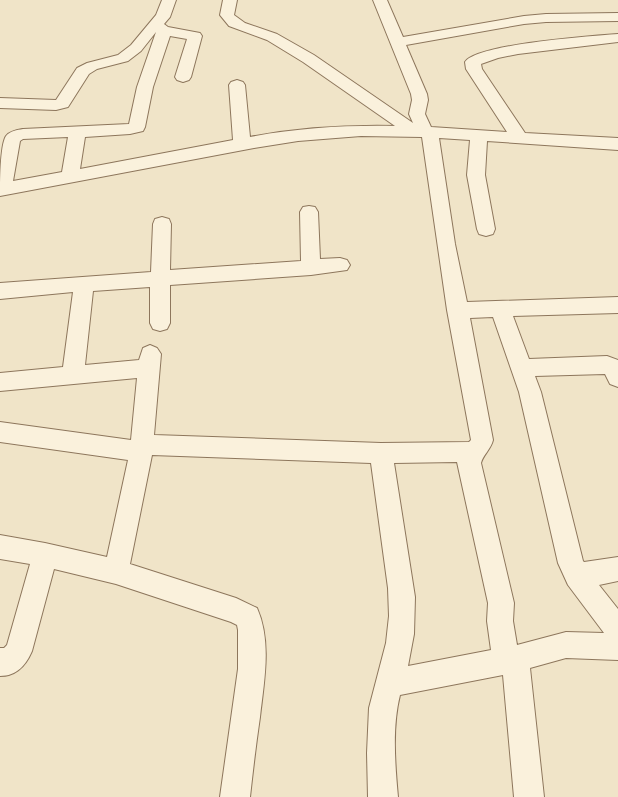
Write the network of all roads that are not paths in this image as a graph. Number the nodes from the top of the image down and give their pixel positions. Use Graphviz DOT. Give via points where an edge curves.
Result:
graph roads {
  1 [pos="169,0"];
  2 [pos="230,0"];
  3 [pos="380,0"];
  4 [pos="563,14"];
  5 [pos="618,16"];
  6 [pos="160,28"];
  7 [pos="618,38"];
  8 [pos="397,42"];
  9 [pos="585,42"];
  10 [pos="183,77"];
  11 [pos="237,85"];
  12 [pos="0,103"];
  13 [pos="77,132"];
  14 [pos="423,132"];
  15 [pos="479,135"];
  16 [pos="520,138"];
  17 [pos="242,144"];
  18 [pos="618,144"];
  19 [pos="70,177"];
  20 [pos="1,190"];
  21 [pos="309,212"];
  22 [pos="162,224"];
  23 [pos="486,229"];
  24 [pos="340,265"];
  25 [pos="311,268"];
  26 [pos="160,279"];
  27 [pos="84,284"];
  28 [pos="0,291"];
  29 [pos="618,305"];
  30 [pos="500,309"];
  31 [pos="458,310"];
  32 [pos="160,323"];
  33 [pos="522,368"];
  34 [pos="73,376"];
  35 [pos="618,378"];
  36 [pos="0,382"];
  37 [pos="0,432"];
  38 [pos="141,449"];
  39 [pos="472,452"];
  40 [pos="381,453"];
  41 [pos="0,547"];
  42 [pos="45,555"];
  43 [pos="618,569"];
  44 [pos="116,572"];
  45 [pos="577,576"];
  46 [pos="618,630"];
  47 [pos="618,647"];
  48 [pos="511,660"];
  49 [pos="0,662"];
  50 [pos="389,683"];
  51 [pos="234,797"];
  52 [pos="383,797"];
  53 [pos="529,797"];
  1 -- 6 [label="street"];
  2 -- 14 [label="street" via="227,15 231,21 265,33"];
  3 -- 8 [label="street"];
  4 -- 5 [label="street"];
  4 -- 8 [label="street"];
  4 -- 9 [label="street"];
  6 -- 10 [label="street" via="195,36"];
  6 -- 12 [label="street" via="126,56 92,66 83,72 75,80 61,104"];
  6 -- 13 [label="street" via="137,127"];
  7 -- 9 [label="street"];
  8 -- 14 [label="street" via="420,96 417,114"];
  9 -- 16 [label="street" via="486,56 473,62 474,69"];
  11 -- 17 [label="street"];
  13 -- 19 [label="street"];
  13 -- 20 [label="street" via="23,134 14,137"];
  14 -- 15 [label="street"];
  14 -- 17 [label="street" via="361,131"];
  14 -- 31 [label="street"];
  15 -- 16 [label="street"];
  15 -- 23 [label="street" via="476,175"];
  16 -- 18 [label="street"];
  17 -- 19 [label="street"];
  19 -- 20 [label="street"];
  21 -- 25 [label="street"];
  22 -- 26 [label="street"];
  24 -- 25 [label="street"];
  25 -- 26 [label="street"];
  26 -- 27 [label="street"];
  26 -- 32 [label="street"];
  27 -- 28 [label="street"];
  27 -- 34 [label="street"];
  29 -- 30 [label="street"];
  30 -- 31 [label="street"];
  30 -- 33 [label="street"];
  31 -- 39 [label="street" via="482,440 480,447"];
  33 -- 35 [label="street" via="608,365 614,368"];
  33 -- 45 [label="street" via="571,563"];
  34 -- 36 [label="street"];
  34 -- 38 [label="street" via="149,361"];
  37 -- 38 [label="street"];
  38 -- 40 [label="street"];
  38 -- 44 [label="street"];
  39 -- 40 [label="street"];
  39 -- 48 [label="street" via="469,463 501,603 500,621"];
  40 -- 50 [label="street" via="403,607 402,628"];
  41 -- 42 [label="street"];
  42 -- 44 [label="street"];
  42 -- 49 [label="street" via="20,651 10,661"];
  43 -- 45 [label="street"];
  44 -- 51 [label="street" via="248,617 252,669"];
  45 -- 46 [label="street"];
  47 -- 48 [label="street" via="566,645"];
  48 -- 50 [label="street"];
  48 -- 53 [label="street"];
  50 -- 52 [label="street" via="383,707"];
}
